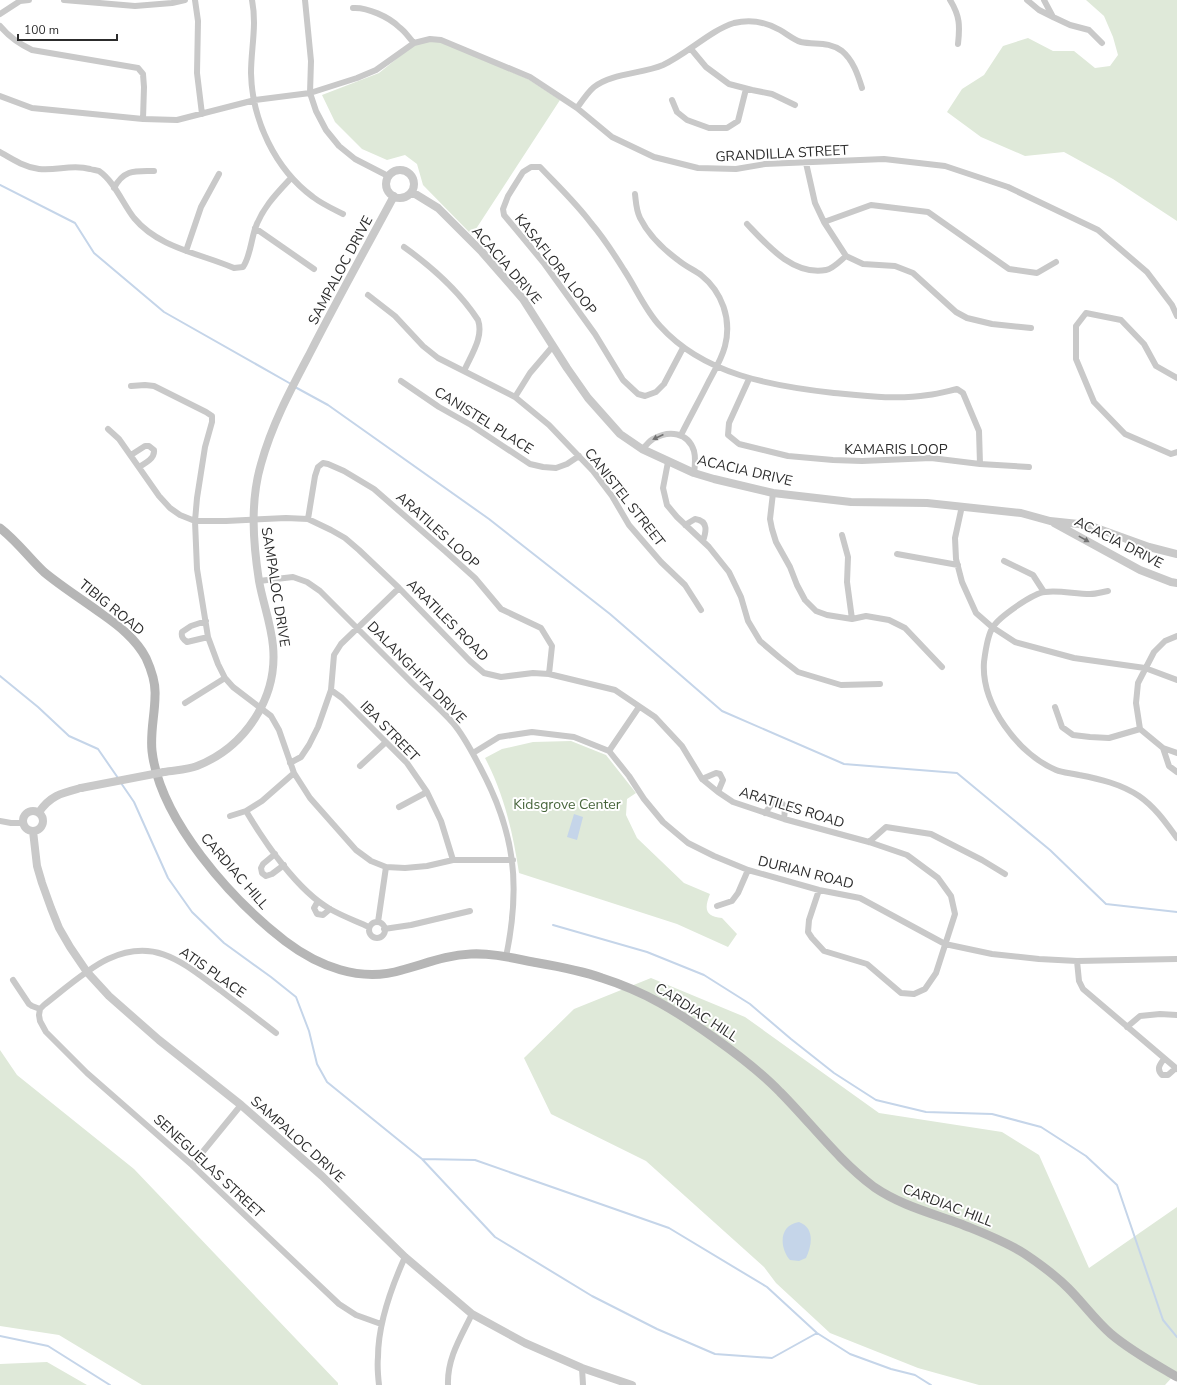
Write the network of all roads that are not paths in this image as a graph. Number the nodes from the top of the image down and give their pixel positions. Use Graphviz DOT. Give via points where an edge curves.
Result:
graph roads {
  1 [pos="29,0"];
  2 [pos="64,0"];
  3 [pos="185,0"];
  4 [pos="196,0"];
  5 [pos="252,0"];
  6 [pos="305,0"];
  7 [pos="950,0"];
  8 [pos="1027,0"];
  9 [pos="1044,0"];
  10 [pos="353,8"];
  11 [pos="0,14"];
  12 [pos="1053,17"];
  13 [pos="0,26"];
  14 [pos="414,43"];
  15 [pos="1102,43"];
  16 [pos="958,44"];
  17 [pos="691,49"];
  18 [pos="862,88"];
  19 [pos="746,89"];
  20 [pos="310,93"];
  21 [pos="0,96"];
  22 [pos="255,100"];
  23 [pos="672,100"];
  24 [pos="795,105"];
  25 [pos="577,108"];
  26 [pos="202,114"];
  27 [pos="143,119"];
  28 [pos="0,152"];
  29 [pos="806,162"];
  30 [pos="154,171"];
  31 [pos="219,174"];
  32 [pos="388,176"];
  33 [pos="291,178"];
  34 [pos="114,188"];
  35 [pos="412,192"];
  36 [pos="635,194"];
  37 [pos="394,196"];
  38 [pos="342,214"];
  39 [pos="824,222"];
  40 [pos="747,224"];
  41 [pos="255,228"];
  42 [pos="404,247"];
  43 [pos="186,251"];
  44 [pos="846,256"];
  45 [pos="1056,262"];
  46 [pos="314,269"];
  47 [pos="368,295"];
  48 [pos="1177,316"];
  49 [pos="1031,328"];
  50 [pos="553,346"];
  51 [pos="683,348"];
  52 [pos="717,366"];
  53 [pos="464,371"];
  54 [pos="1177,378"];
  55 [pos="749,379"];
  56 [pos="401,381"];
  57 [pos="130,386"];
  58 [pos="515,397"];
  59 [pos="108,429"];
  60 [pos="681,435"];
  61 [pos="642,450"];
  62 [pos="1177,452"];
  63 [pos="131,455"];
  64 [pos="580,456"];
  65 [pos="668,462"];
  66 [pos="980,464"];
  67 [pos="139,467"];
  68 [pos="1029,467"];
  69 [pos="694,473"];
  70 [pos="773,493"];
  71 [pos="962,506"];
  72 [pos="253,519"];
  73 [pos="308,519"];
  74 [pos="195,521"];
  75 [pos="1050,521"];
  76 [pos="685,525"];
  77 [pos="0,528"];
  78 [pos="842,535"];
  79 [pos="703,541"];
  80 [pos="897,554"];
  81 [pos="1177,554"];
  82 [pos="1004,561"];
  83 [pos="958,565"];
  84 [pos="259,581"];
  85 [pos="1177,583"];
  86 [pos="399,588"];
  87 [pos="1108,591"];
  88 [pos="1044,592"];
  89 [pos="701,610"];
  90 [pos="852,619"];
  91 [pos="206,621"];
  92 [pos="357,628"];
  93 [pos="992,628"];
  94 [pos="1177,636"];
  95 [pos="208,637"];
  96 [pos="942,666"];
  97 [pos="1145,668"];
  98 [pos="549,674"];
  99 [pos="225,678"];
  100 [pos="1177,680"];
  101 [pos="880,684"];
  102 [pos="331,690"];
  103 [pos="185,703"];
  104 [pos="639,707"];
  105 [pos="1055,707"];
  106 [pos="262,708"];
  107 [pos="1140,729"];
  108 [pos="386,742"];
  109 [pos="1164,748"];
  110 [pos="609,752"];
  111 [pos="473,753"];
  112 [pos="1177,753"];
  113 [pos="290,764"];
  114 [pos="360,766"];
  115 [pos="1177,772"];
  116 [pos="294,773"];
  117 [pos="702,779"];
  118 [pos="427,792"];
  119 [pos="718,792"];
  120 [pos="169,804"];
  121 [pos="399,807"];
  122 [pos="39,812"];
  123 [pos="246,812"];
  124 [pos="765,813"];
  125 [pos="230,816"];
  126 [pos="784,819"];
  127 [pos="0,821"];
  128 [pos="23,823"];
  129 [pos="33,831"];
  130 [pos="1177,838"];
  131 [pos="868,842"];
  132 [pos="275,854"];
  133 [pos="453,860"];
  134 [pos="513,860"];
  135 [pos="284,865"];
  136 [pos="386,867"];
  137 [pos="748,870"];
  138 [pos="1005,874"];
  139 [pos="819,890"];
  140 [pos="318,901"];
  141 [pos="717,906"];
  142 [pos="330,909"];
  143 [pos="470,912"];
  144 [pos="378,922"];
  145 [pos="369,927"];
  146 [pos="384,929"];
  147 [pos="945,944"];
  148 [pos="506,957"];
  149 [pos="1177,959"];
  150 [pos="1077,961"];
  151 [pos="87,972"];
  152 [pos="13,980"];
  153 [pos="40,1009"];
  154 [pos="1177,1015"];
  155 [pos="1127,1027"];
  156 [pos="276,1032"];
  157 [pos="1164,1059"];
  158 [pos="1176,1069"];
  159 [pos="241,1105"];
  160 [pos="192,1165"];
  161 [pos="405,1257"];
  162 [pos="472,1314"];
  163 [pos="381,1324"];
  164 [pos="582,1368"];
  165 [pos="1177,1377"];
  166 [pos="379,1385"];
  167 [pos="448,1385"];
  168 [pos="583,1385"];
  169 [pos="632,1385"];
  1 -- 11 [label="street" via="20,1"];
  2 -- 3 [label="street" via="135,6"];
  4 -- 26 [label="street" via="197,73"];
  5 -- 22 [label="street" via="255,24 251,73"];
  6 -- 20 [label="street" via="311,61"];
  7 -- 16 [label="street" via="958,15"];
  8 -- 12 [label="street"];
  9 -- 12 [label="street"];
  10 -- 14 [label="street" via="365,9 391,20"];
  12 -- 15 [label="street" via="1089,30"];
  13 -- 27 [label="street" via="18,43 32,50 138,68 143,74"];
  14 -- 20 [label="street, GRANDILLA STREET" via="376,70"];
  14 -- 25 [label="street, GRANDILLA STREET" via="430,39 441,40 530,77"];
  17 -- 18 [label="street" via="715,32 732,24 742,21 770,24 800,42 822,43 843,52 858,73"];
  17 -- 19 [label="street" via="706,67 730,84"];
  17 -- 25 [label="street" via="663,65 612,78 594,87"];
  19 -- 23 [label="street" via="738,121 727,128 709,128 687,120 677,112"];
  19 -- 24 [label="street" via="772,94"];
  20 -- 22 [label="street, GRANDILLA STREET"];
  20 -- 32 [label="street" via="326,130 339,146 355,159"];
  21 -- 27 [label="street, GRANDILLA STREET" via="32,108"];
  22 -- 26 [label="street, GRANDILLA STREET"];
  22 -- 33 [label="street" via="263,130 276,157"];
  25 -- 29 [label="street, GRANDILLA STREET" via="612,137 654,157 698,168 736,170 765,164"];
  26 -- 27 [label="street, GRANDILLA STREET" via="176,120"];
  28 -- 34 [label="street" via="21,164 38,169 80,166 99,171"];
  29 -- 39 [label="street" via="815,203"];
  29 -- 48 [label="street, GRANDILLA STREET" via="884,159 946,166 1008,187 1098,230 1147,272 1172,305"];
  30 -- 34 [label="street" via="124,174"];
  31 -- 43 [label="street" via="201,207"];
  32 -- 35 [label="street" via="397,170 410,173 414,184"];
  32 -- 37 [label="street" via="387,188"];
  33 -- 38 [label="street" via="314,198"];
  33 -- 41 [label="street" via="263,210"];
  34 -- 43 [label="street" via="144,228 168,244"];
  35 -- 37 [label="street" via="405,197"];
  35 -- 50 [label="street, ACACIA DRIVE" via="438,208 482,252 523,299"];
  36 -- 52 [label="street" via="640,218 652,235 672,255 709,283 724,306 728,334"];
  37 -- 72 [label="street, SAMPALOC DRIVE" via="329,315 268,438 256,484"];
  39 -- 44 [label="street"];
  39 -- 45 [label="street" via="872,205 928,212 1009,269 1037,273"];
  40 -- 44 [label="street" via="786,261 807,270 828,270"];
  41 -- 43 [label="street" via="246,262 242,267 234,268"];
  41 -- 46 [label="street"];
  42 -- 53 [label="street" via="423,260 448,284 478,320 480,334"];
  44 -- 49 [label="street" via="863,264 895,266 913,273 956,312 967,318 992,324"];
  47 -- 53 [label="street, CANISTEL STREET" via="438,358"];
  50 -- 58 [label="street" via="530,373"];
  50 -- 61 [label="street, ACACIA DRIVE" via="588,398 620,434"];
  51 -- 51 [label="street, KASAFLORA LOOP" via="659,326 625,271 570,198 540,167 531,166 523,172 508,196 503,209 504,215 543,262 595,334 623,380 638,394 645,396 656,392 664,384"];
  51 -- 52 [label="street, KASAFLORA LOOP"];
  52 -- 55 [label="street"];
  52 -- 60 [label="street"];
  53 -- 58 [label="street, CANISTEL STREET"];
  54 -- 62 [label="street" via="1156,366 1144,344 1121,320 1086,314 1076,326 1076,359 1094,402 1125,434 1171,454"];
  55 -- 66 [label="street" via="803,389 867,396 927,395 957,389 963,393 979,431"];
  55 -- 66 [label="street, KAMARIS LOOP" via="729,423 728,435 739,444 788,456 833,460 931,458"];
  56 -- 64 [label="street, CANISTEL PLACE" via="530,464 556,468"];
  57 -- 74 [label="street" via="154,386 212,416 200,475"];
  58 -- 64 [label="street, CANISTEL STREET" via="549,425"];
  59 -- 63 [label="street, ARATILES ROAD" via="119,438"];
  60 -- 61 [label="street, one-way" via="663,434 652,439"];
  60 -- 69 [label="street" via="694,450"];
  61 -- 65 [label="street, ACACIA DRIVE"];
  63 -- 67 [label="street, ARATILES ROAD"];
  63 -- 67 [label="street" via="145,446 154,450 152,457"];
  64 -- 89 [label="street, CANISTEL STREET" via="612,496 638,538 685,585"];
  65 -- 69 [label="street, ACACIA DRIVE"];
  65 -- 76 [label="street" via="663,488 667,506"];
  66 -- 68 [label="street"];
  67 -- 74 [label="street, ARATILES ROAD" via="170,508"];
  69 -- 70 [label="street, ACACIA DRIVE"];
  70 -- 71 [label="street, ACACIA DRIVE" via="851,502"];
  70 -- 90 [label="street" via="770,519 772,530 805,600 816,611"];
  71 -- 75 [label="street, ACACIA DRIVE" via="1021,513"];
  71 -- 83 [label="street" via="955,538"];
  72 -- 73 [label="street, ARATILES ROAD"];
  72 -- 74 [label="street, ARATILES ROAD"];
  72 -- 84 [label="street, SAMPALOC DRIVE"];
  73 -- 86 [label="street, ARATILES ROAD" via="344,538"];
  73 -- 98 [label="street, ARATILES LOOP" via="318,467 323,463 328,464 356,477 374,489 445,551 474,578 501,609 541,628 552,646"];
  74 -- 91 [label="street" via="197,569"];
  75 -- 81 [label="street, ACACIA DRIVE" via="1088,525"];
  75 -- 85 [label="street, ACACIA DRIVE, one-way" via="1140,570"];
  76 -- 79 [label="street"];
  76 -- 79 [label="street" via="696,519 702,521 706,527"];
  77 -- 120 [label="main road, TIBIG ROAD" via="45,572 117,625 140,647 151,669 156,695 151,742 153,759"];
  78 -- 90 [label="street" via="848,557 847,582"];
  79 -- 101 [label="street" via="729,572 741,597 748,621 760,641 780,658 798,672 841,685"];
  80 -- 83 [label="street"];
  82 -- 88 [label="street" via="1033,575"];
  83 -- 93 [label="street" via="962,582 976,613"];
  84 -- 92 [label="street, DALANGHITA DRIVE" via="293,577 307,582 320,591"];
  84 -- 106 [label="street, SAMPALOC DRIVE" via="273,646 274,663"];
  86 -- 92 [label="street"];
  86 -- 98 [label="street, ARATILES ROAD" via="484,673 501,678 533,673"];
  87 -- 88 [label="street" via="1091,594"];
  88 -- 93 [label="street" via="1008,613"];
  90 -- 96 [label="street" via="866,616 889,620 905,628"];
  91 -- 95 [label="street"];
  91 -- 95 [label="street" via="184,630 181,635 187,642"];
  92 -- 102 [label="street" via="334,655"];
  92 -- 111 [label="street, DALANGHITA DRIVE" via="453,724"];
  93 -- 97 [label="street" via="1015,642 1074,658"];
  93 -- 130 [label="street" via="984,667 988,693 998,716 1015,739 1038,760 1057,770 1110,782 1138,796 1158,812"];
  94 -- 97 [label="street" via="1165,641 1154,652"];
  95 -- 99 [label="street"];
  97 -- 100 [label="street"];
  97 -- 107 [label="street" via="1138,683 1136,703"];
  98 -- 104 [label="street, ARATILES ROAD" via="615,690"];
  99 -- 103 [label="street"];
  99 -- 106 [label="street"];
  102 -- 108 [label="street, IBA STREET"];
  102 -- 113 [label="street" via="309,745 301,757"];
  104 -- 110 [label="street"];
  104 -- 117 [label="street, ARATILES ROAD" via="655,717 682,746"];
  105 -- 107 [label="street" via="1062,727 1073,735 1109,738"];
  106 -- 113 [label="street" via="271,716 279,730"];
  106 -- 122 [label="street, SAMPALOC DRIVE, bridge" via="236,741 216,756 196,766 67,791 52,798"];
  107 -- 109 [label="street"];
  108 -- 114 [label="street"];
  108 -- 118 [label="street, IBA STREET" via="407,763"];
  109 -- 112 [label="street"];
  109 -- 115 [label="street" via="1169,766"];
  110 -- 111 [label="street, DURIAN ROAD" via="574,737 532,732 499,737"];
  110 -- 137 [label="street, DURIAN ROAD" via="663,822 688,842"];
  111 -- 134 [label="street, DALANGHITA DRIVE" via="498,804"];
  113 -- 116 [label="street"];
  116 -- 123 [label="street"];
  116 -- 136 [label="street" via="310,798 356,850 371,861"];
  117 -- 119 [label="street, ARATILES ROAD"];
  117 -- 119 [label="street" via="716,773 720,774 723,780"];
  118 -- 121 [label="street"];
  118 -- 133 [label="street, IBA STREET" via="441,821"];
  119 -- 124 [label="street, ARATILES ROAD" via="733,802"];
  120 -- 148 [label="main road, CARDIAC HILL" via="191,842 235,896 260,921 287,942 325,965 343,971 381,974 465,954"];
  122 -- 128 [label="street" via="29,811 24,816"];
  122 -- 129 [label="street" via="43,824"];
  123 -- 125 [label="street"];
  123 -- 132 [label="street"];
  124 -- 126 [label="street, ARATILES ROAD"];
  124 -- 126 [label="street" via="774,801 779,800 784,804"];
  126 -- 131 [label="street, ARATILES ROAD"];
  127 -- 128 [label="street"];
  128 -- 129 [label="street" via="26,829"];
  129 -- 151 [label="street, SAMPALOC DRIVE" via="37,866 51,908 70,947"];
  131 -- 138 [label="street" via="886,827 931,834"];
  131 -- 147 [label="street, ARATILES ROAD" via="907,855 938,878 951,896 955,914"];
  132 -- 135 [label="street"];
  132 -- 135 [label="street" via="263,864 262,873 266,876 272,874"];
  133 -- 134 [label="street"];
  133 -- 136 [label="street" via="427,866"];
  134 -- 148 [label="street, DALANGHITA DRIVE" via="514,886"];
  135 -- 140 [label="street"];
  136 -- 144 [label="street"];
  137 -- 139 [label="street, DURIAN ROAD"];
  137 -- 141 [label="street" via="732,901"];
  139 -- 147 [label="street, DURIAN ROAD" via="860,898"];
  139 -- 147 [label="street, ARATILES ROAD" via="809,920 808,932 812,938 824,951 867,964 901,993 914,994 925,989 936,973"];
  140 -- 142 [label="street"];
  140 -- 142 [label="street" via="314,908 317,914 324,915"];
  142 -- 145 [label="street"];
  143 -- 146 [label="street"];
  144 -- 145 [label="street"];
  144 -- 146 [label="street"];
  145 -- 146 [label="street" via="369,933 376,938 383,934"];
  147 -- 150 [label="street, DURIAN ROAD" via="992,954"];
  148 -- 165 [label="main road, CARDIAC HILL" via="599,977 638,991 676,1011 752,1065 777,1088 839,1156 873,1186 894,1199 997,1239 1040,1263 1067,1286 1109,1332"];
  149 -- 150 [label="street, DURIAN ROAD"];
  150 -- 155 [label="street" via="1079,981 1083,989"];
  151 -- 153 [label="street, ATIS PLACE"];
  151 -- 156 [label="street, ATIS PLACE" via="123,953 139,951 163,954 194,970"];
  151 -- 159 [label="street, SAMPALOC DRIVE" via="132,1018"];
  152 -- 153 [label="street" via="29,1004"];
  153 -- 160 [label="street, SENEGUELAS STREET" via="40,1021 46,1032 87,1073"];
  154 -- 155 [label="street" via="1140,1016"];
  155 -- 157 [label="street"];
  157 -- 158 [label="street"];
  157 -- 158 [label="street" via="1159,1067 1162,1075 1168,1075"];
  159 -- 160 [label="street"];
  159 -- 161 [label="street, SAMPALOC DRIVE" via="322,1176"];
  160 -- 163 [label="street, SENEGUELAS STREET" via="339,1304 356,1315"];
  161 -- 162 [label="street, SAMPALOC DRIVE"];
  161 -- 163 [label="street"];
  162 -- 164 [label="street, SAMPALOC DRIVE" via="525,1343"];
  162 -- 167 [label="street" via="453,1354"];
  163 -- 166 [label="street"];
  164 -- 168 [label="street"];
  164 -- 169 [label="street, SAMPALOC DRIVE"];
}
